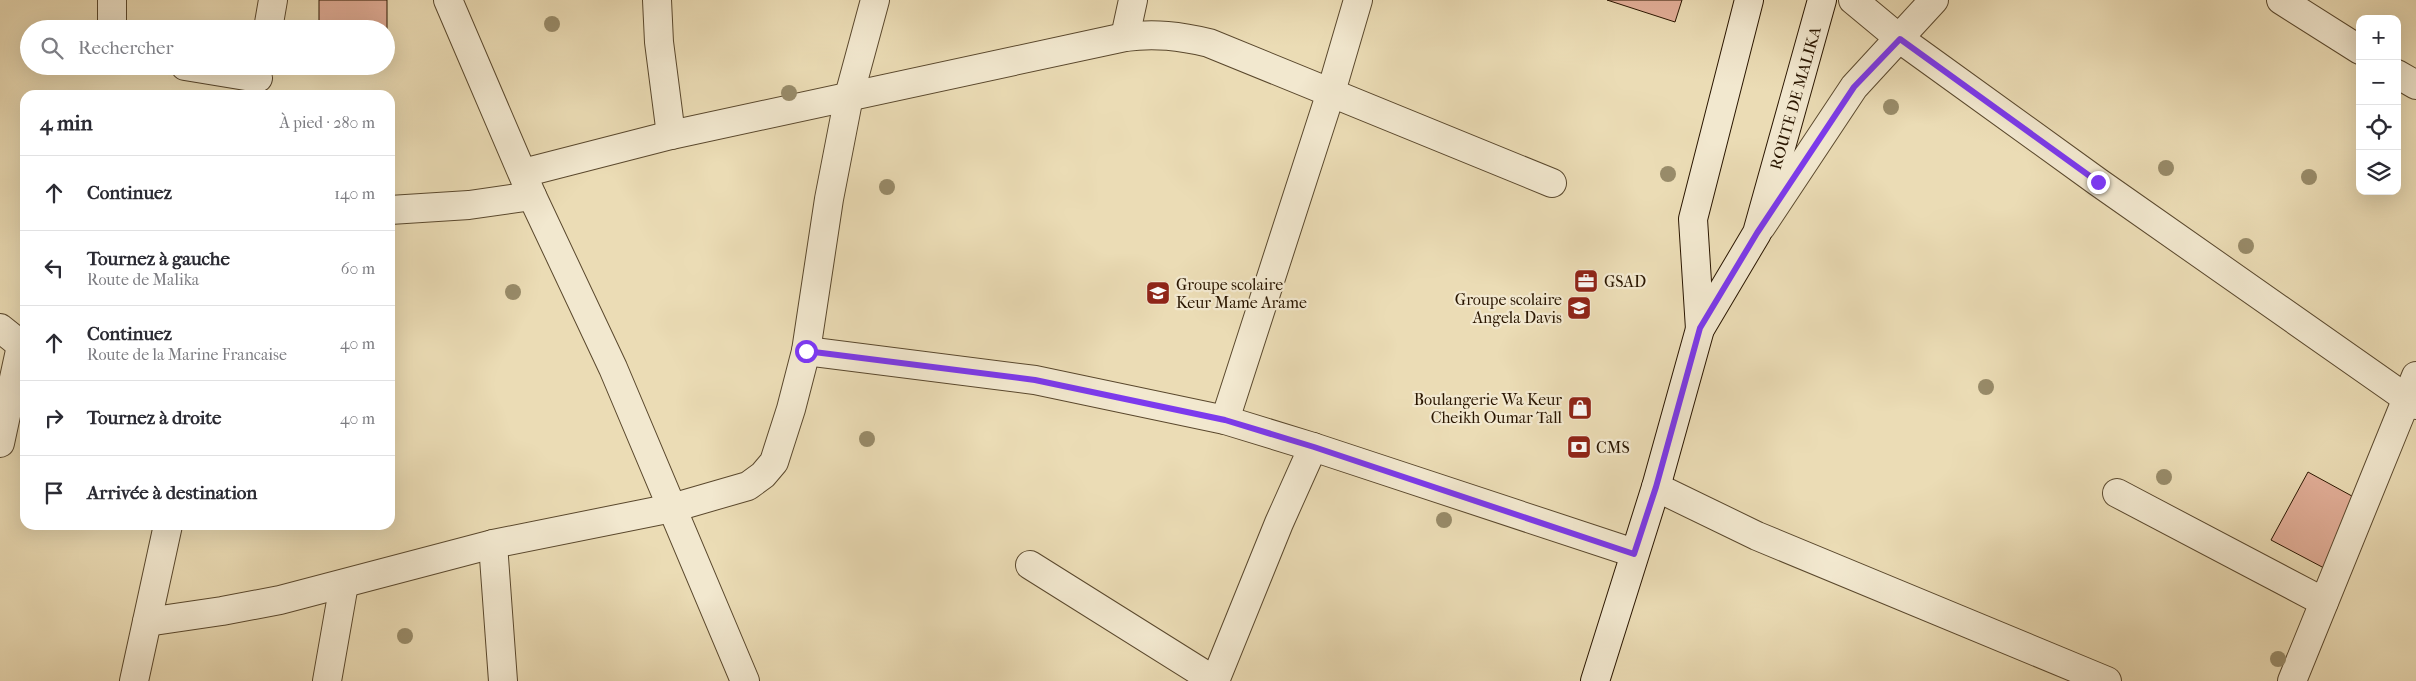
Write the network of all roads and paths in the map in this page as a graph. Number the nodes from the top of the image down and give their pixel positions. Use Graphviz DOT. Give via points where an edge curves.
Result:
graph roads {
  1 [pos="112,0"];
  2 [pos="273,0"];
  3 [pos="448,0"];
  4 [pos="656,0"];
  5 [pos="875,0"];
  6 [pos="1133,0"];
  7 [pos="1358,0"];
  8 [pos="1749,0"];
  9 [pos="1822,0"];
  10 [pos="1853,0"];
  11 [pos="1934,0"];
  12 [pos="2281,0"];
  13 [pos="112,20"];
  14 [pos="270,20"];
  15 [pos="1125,37"];
  16 [pos="1900,39"];
  17 [pos="2356,47"];
  18 [pos="232,75"];
  19 [pos="2401,77"];
  20 [pos="258,80"];
  21 [pos="2416,86"];
  22 [pos="1331,92"];
  23 [pos="849,96"];
  24 [pos="671,135"];
  25 [pos="1552,183"];
  26 [pos="527,185"];
  27 [pos="395,210"];
  28 [pos="1757,233"];
  29 [pos="0,328"];
  30 [pos="1700,328"];
  31 [pos="20,345"];
  32 [pos="806,351"];
  33 [pos="20,360"];
  34 [pos="2413,394"];
  35 [pos="1225,420"];
  36 [pos="0,443"];
  37 [pos="1314,447"];
  38 [pos="1656,487"];
  39 [pos="2117,493"];
  40 [pos="672,508"];
  41 [pos="167,530"];
  42 [pos="493,544"];
  43 [pos="1634,554"];
  44 [pos="1030,565"];
  45 [pos="344,584"];
  46 [pos="2324,602"];
  47 [pos="147,622"];
  48 [pos="134,681"];
  49 [pos="327,681"];
  50 [pos="503,681"];
  51 [pos="745,681"];
  52 [pos="1215,681"];
  53 [pos="1595,681"];
  54 [pos="2107,681"];
  55 [pos="2292,681"];
  1 -- 13 [label="street"];
  2 -- 14 [label="street"];
  3 -- 26 [label="street"];
  4 -- 24 [label="street"];
  5 -- 23 [label="street"];
  6 -- 15 [label="street"];
  7 -- 22 [label="street"];
  8 -- 30 [label="street, ROUTE DE MALIKA" via="1693,219"];
  9 -- 28 [label="street, ROUTE DE MALIKA"];
  10 -- 16 [label="street"];
  11 -- 16 [label="street"];
  12 -- 17 [label="street"];
  15 -- 22 [label="street" via="1168,35 1209,43"];
  15 -- 23 [label="street"];
  16 -- 28 [label="street" via="1854,87"];
  16 -- 34 [label="street"];
  18 -- 20 [label="street"];
  19 -- 21 [label="street"];
  22 -- 25 [label="street"];
  22 -- 35 [label="street"];
  23 -- 24 [label="street"];
  23 -- 32 [label="street"];
  24 -- 26 [label="street"];
  26 -- 27 [label="street" via="470,205"];
  26 -- 40 [label="street" via="613,368"];
  28 -- 30 [label="street, ROUTE DE MALIKA"];
  29 -- 31 [label="street"];
  30 -- 38 [label="street, ROUTE DE MALIKA"];
  32 -- 35 [label="street" via="1035,380"];
  32 -- 40 [label="street" via="774,462 763,475 748,486"];
  33 -- 36 [label="street"];
  34 -- 46 [label="street"];
  35 -- 37 [label="street"];
  37 -- 43 [label="street"];
  37 -- 52 [label="street"];
  38 -- 43 [label="street, ROUTE DE MALIKA"];
  38 -- 54 [label="street" via="1757,536"];
  39 -- 46 [label="street"];
  40 -- 42 [label="street"];
  40 -- 51 [label="street"];
  41 -- 47 [label="street"];
  42 -- 45 [label="street"];
  42 -- 50 [label="street"];
  43 -- 53 [label="street, ROUTE DE MALIKA"];
  44 -- 52 [label="street"];
  45 -- 47 [label="street" via="222,611"];
  45 -- 49 [label="street"];
  46 -- 55 [label="street"];
  47 -- 48 [label="street"];
}
